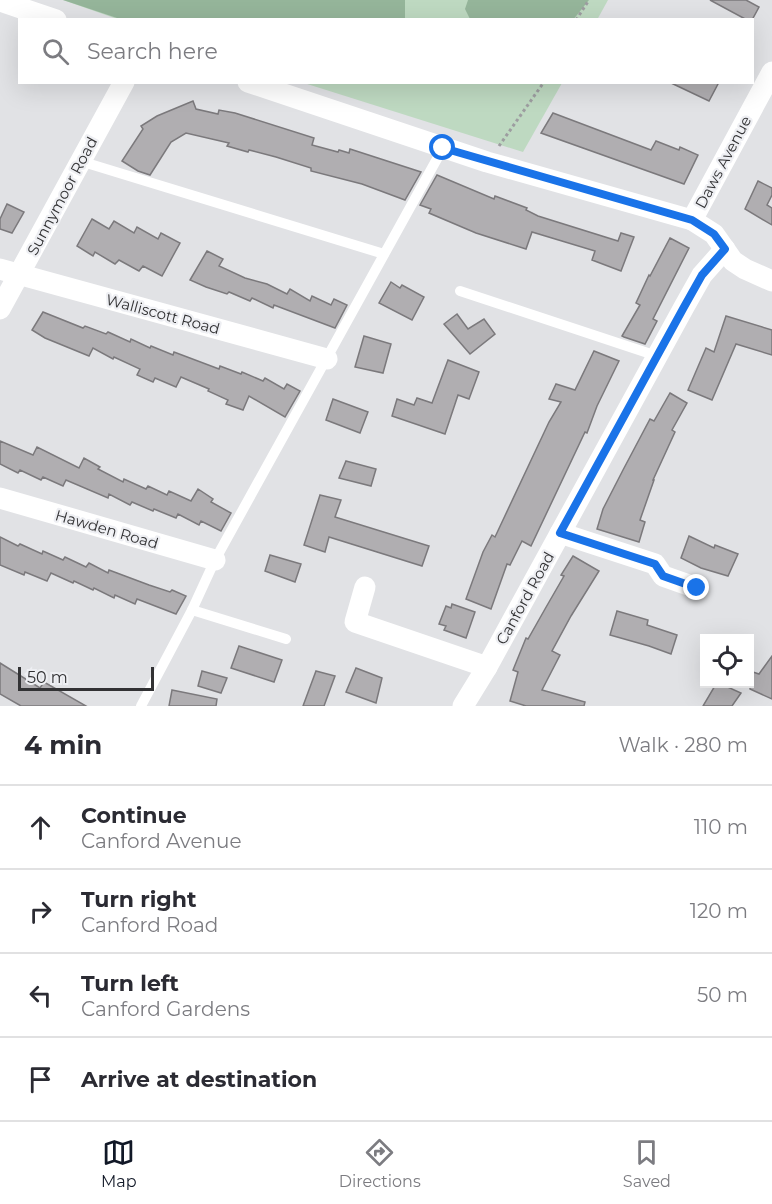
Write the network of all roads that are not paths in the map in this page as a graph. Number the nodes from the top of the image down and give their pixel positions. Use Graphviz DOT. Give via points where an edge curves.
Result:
graph roads {
  1 [pos="0,1"];
  2 [pos="50,18"];
  3 [pos="772,72"];
  4 [pos="123,84"];
  5 [pos="254,84"];
  6 [pos="443,148"];
  7 [pos="80,161"];
  8 [pos="692,220"];
  9 [pos="725,249"];
  10 [pos="384,254"];
  11 [pos="10,272"];
  12 [pos="772,280"];
  13 [pos="460,291"];
  14 [pos="0,309"];
  15 [pos="657,356"];
  16 [pos="327,359"];
  17 [pos="0,498"];
  18 [pos="560,533"];
  19 [pos="214,560"];
  20 [pos="365,587"];
  21 [pos="697,588"];
  22 [pos="192,610"];
  23 [pos="286,639"];
  24 [pos="487,667"];
  25 [pos="141,706"];
  26 [pos="463,706"];
  1 -- 2 [label="street"];
  3 -- 8 [label="street, Daws Avenue"];
  4 -- 7 [label="street, Sunnymoor Road"];
  5 -- 6 [label="street"];
  6 -- 8 [label="street"];
  6 -- 10 [label="lane"];
  7 -- 10 [label="lane"];
  7 -- 11 [label="street, Sunnymoor Road"];
  8 -- 9 [label="street" via="714,234"];
  9 -- 12 [label="street" via="745,269"];
  9 -- 15 [label="street, Canford Road" via="702,275"];
  10 -- 16 [label="lane"];
  11 -- 14 [label="street, Sunnymoor Road"];
  11 -- 16 [label="street, Walliscott Road"];
  13 -- 15 [label="lane"];
  15 -- 18 [label="street, Canford Road"];
  16 -- 19 [label="lane"];
  17 -- 19 [label="street, Hawden Road"];
  18 -- 21 [label="street" via="655,564 663,576"];
  18 -- 24 [label="street, Canford Road"];
  19 -- 22 [label="lane"];
  20 -- 24 [label="street" via="355,622"];
  22 -- 23 [label="lane"];
  22 -- 25 [label="lane"];
  24 -- 26 [label="street, Canford Road"];
}
